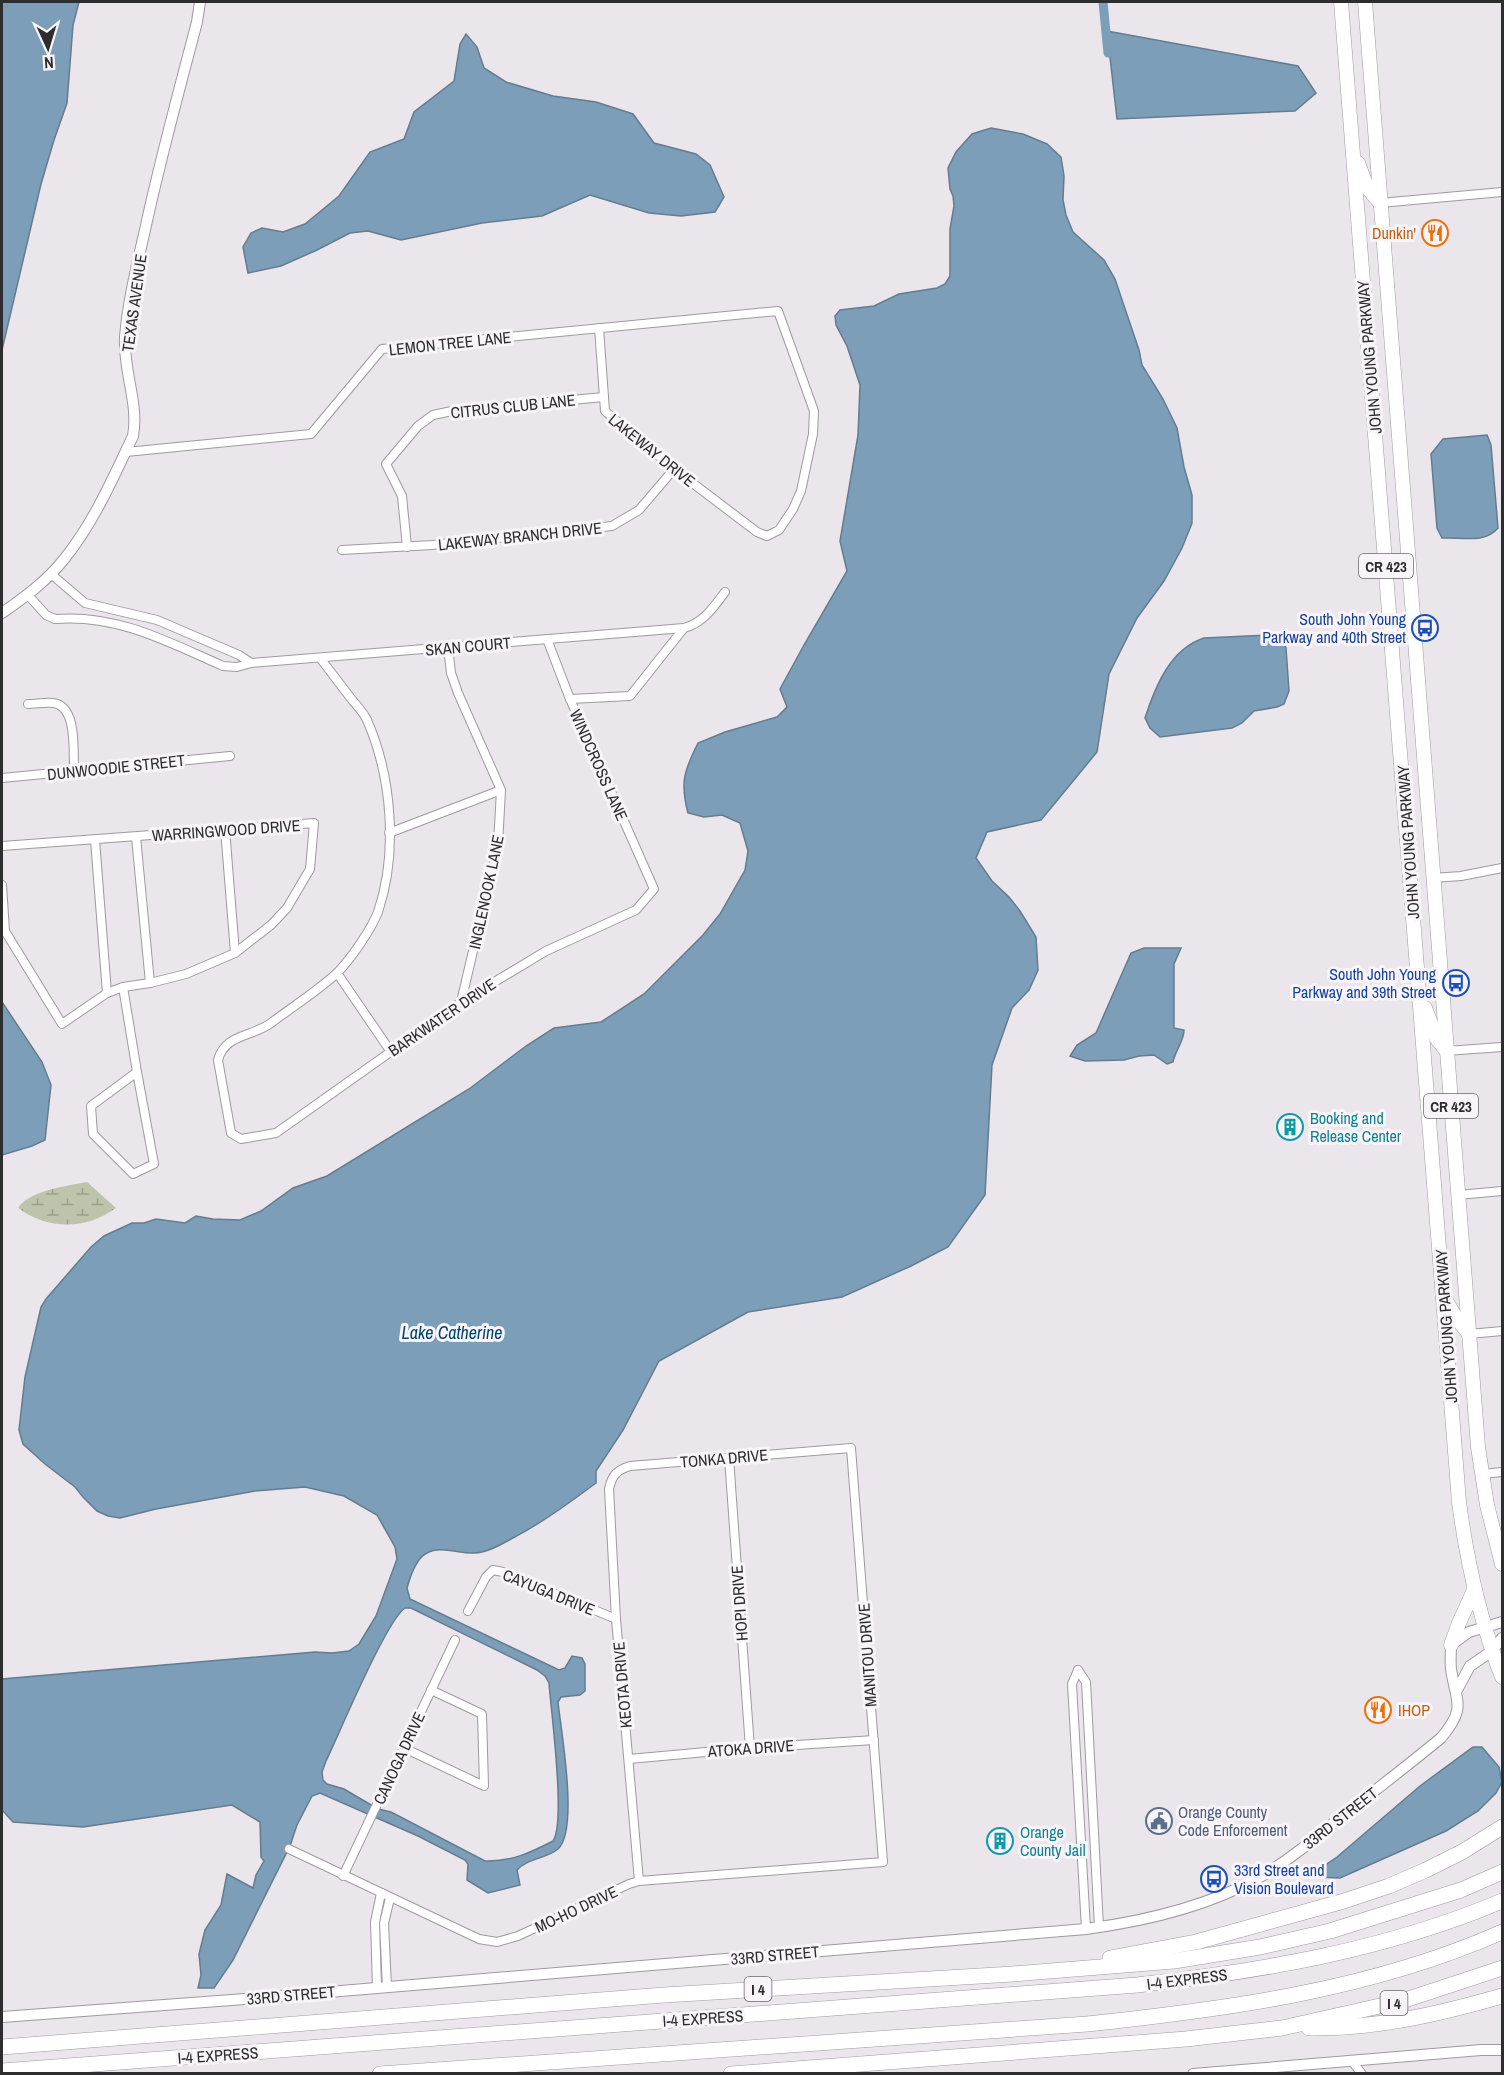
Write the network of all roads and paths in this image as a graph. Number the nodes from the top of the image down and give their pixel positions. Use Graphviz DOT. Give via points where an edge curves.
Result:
graph roads {
  1 [pos="200,2"];
  2 [pos="207,2"];
  3 [pos="1341,2"];
  4 [pos="1365,2"];
  5 [pos="197,22"];
  6 [pos="1352,141"];
  7 [pos="1503,192"];
  8 [pos="1380,203"];
  9 [pos="598,328"];
  10 [pos="604,397"];
  11 [pos="126,452"];
  12 [pos="674,469"];
  13 [pos="767,536"];
  14 [pos="407,547"];
  15 [pos="342,550"];
  16 [pos="51,574"];
  17 [pos="725,592"];
  18 [pos="28,595"];
  19 [pos="2,613"];
  20 [pos="684,628"];
  21 [pos="547,639"];
  22 [pos="448,647"];
  23 [pos="320,658"];
  24 [pos="251,663"];
  25 [pos="570,699"];
  26 [pos="28,704"];
  27 [pos="230,756"];
  28 [pos="74,771"];
  29 [pos="2,778"];
  30 [pos="501,790"];
  31 [pos="225,829"];
  32 [pos="389,833"];
  33 [pos="136,837"];
  34 [pos="95,840"];
  35 [pos="2,846"];
  36 [pos="1503,868"];
  37 [pos="1433,878"];
  38 [pos="2,885"];
  39 [pos="654,889"];
  40 [pos="3,931"];
  41 [pos="235,952"];
  42 [pos="337,973"];
  43 [pos="150,983"];
  44 [pos="123,987"];
  45 [pos="1419,992"];
  46 [pos="107,993"];
  47 [pos="461,1002"];
  48 [pos="1503,1047"];
  49 [pos="1446,1051"];
  50 [pos="391,1052"];
  51 [pos="137,1072"];
  52 [pos="1503,1191"];
  53 [pos="1458,1195"];
  54 [pos="1443,1294"];
  55 [pos="1503,1331"];
  56 [pos="1469,1334"];
  57 [pos="851,1448"];
  58 [pos="729,1458"];
  59 [pos="1503,1472"];
  60 [pos="1482,1474"];
  61 [pos="609,1489"];
  62 [pos="1503,1564"];
  63 [pos="1474,1590"];
  64 [pos="468,1611"];
  65 [pos="616,1619"];
  66 [pos="1503,1622"];
  67 [pos="1485,1627"];
  68 [pos="1503,1638"];
  69 [pos="455,1640"];
  70 [pos="1451,1645"];
  71 [pos="1492,1651"];
  72 [pos="1503,1677"];
  73 [pos="431,1690"];
  74 [pos="1457,1690"];
  75 [pos="874,1740"];
  76 [pos="404,1748"];
  77 [pos="750,1748"];
  78 [pos="629,1759"];
  79 [pos="1503,1827"];
  80 [pos="289,1849"];
  81 [pos="883,1862"];
  82 [pos="1503,1872"];
  83 [pos="343,1876"];
  84 [pos="639,1881"];
  85 [pos="381,1893"];
  86 [pos="390,1898"];
  87 [pos="1503,1901"];
  88 [pos="1099,1927"];
  89 [pos="1086,1929"];
  90 [pos="1498,1935"];
  91 [pos="1503,1968"];
  92 [pos="1012,1974"];
  93 [pos="382,1987"];
  94 [pos="1503,1996"];
  95 [pos="2,2017"];
  96 [pos="1282,2028"];
  97 [pos="2,2047"];
  98 [pos="1503,2050"];
  99 [pos="1351,2060"];
  100 [pos="2,2071"];
  101 [pos="1208,2072"];
  102 [pos="380,2073"];
  103 [pos="731,2073"];
  104 [pos="1193,2073"];
  105 [pos="1362,2073"];
  1 -- 5 [label="street, TEXAS AVENUE"];
  2 -- 5 [label="street, TEXAS AVENUE"];
  3 -- 6 [label="highway, JOHN YOUNG PARKWAY / CR 423"];
  4 -- 8 [label="highway, JOHN YOUNG PARKWAY / CR 423"];
  5 -- 11 [label="street, TEXAS AVENUE" via="152,198 125,338 136,422"];
  6 -- 8 [label="highway" via="1367,186"];
  6 -- 45 [label="highway, JOHN YOUNG PARKWAY / CR 423"];
  7 -- 8 [label="street"];
  8 -- 37 [label="highway, JOHN YOUNG PARKWAY / CR 423"];
  9 -- 10 [label="street, LAKEWAY DRIVE"];
  9 -- 11 [label="street, LEMON TREE LANE" via="382,349 311,434"];
  9 -- 13 [label="street, LEMON TREE LANE" via="778,311 814,411 813,434 801,491 793,509 779,530"];
  10 -- 12 [label="street, LAKEWAY DRIVE" via="605,411"];
  10 -- 14 [label="street, CITRUS CLUB LANE" via="452,411 433,415 418,426 386,464 402,496"];
  11 -- 16 [label="street, TEXAS AVENUE" via="94,515"];
  12 -- 13 [label="street, LAKEWAY DRIVE"];
  12 -- 14 [label="street, LAKEWAY BRANCH DRIVE" via="639,510 612,526"];
  14 -- 15 [label="street, LAKEWAY BRANCH DRIVE"];
  16 -- 18 [label="street, TEXAS AVENUE"];
  16 -- 24 [label="street" via="85,603 157,620"];
  17 -- 20 [label="street" via="699,621"];
  18 -- 19 [label="street, TEXAS AVENUE"];
  18 -- 24 [label="street, SKAN COURT" via="55,619 116,623 223,666"];
  20 -- 21 [label="street, SKAN COURT"];
  20 -- 25 [label="street" via="630,696"];
  21 -- 22 [label="street, SKAN COURT"];
  21 -- 25 [label="street, WINDCROSS LANE"];
  22 -- 23 [label="street, SKAN COURT"];
  22 -- 30 [label="street, INGLENOOK LANE" via="458,693"];
  23 -- 24 [label="street, SKAN COURT"];
  23 -- 32 [label="street" via="366,718 387,785"];
  25 -- 39 [label="street, WINDCROSS LANE"];
  26 -- 28 [label="street" via="54,703 66,709 71,721"];
  27 -- 28 [label="street, DUNWOODIE STREET"];
  28 -- 29 [label="street, DUNWOODIE STREET"];
  30 -- 32 [label="street"];
  30 -- 47 [label="street, INGLENOOK LANE" via="498,845"];
  31 -- 33 [label="street, WARRINGWOOD DRIVE"];
  31 -- 41 [label="street"];
  31 -- 41 [label="street, WARRINGWOOD DRIVE" via="314,823 310,869 287,908"];
  32 -- 42 [label="street" via="386,880 377,913 368,932"];
  33 -- 34 [label="street, WARRINGWOOD DRIVE"];
  33 -- 43 [label="street"];
  34 -- 35 [label="street, WARRINGWOOD DRIVE"];
  34 -- 46 [label="street"];
  36 -- 37 [label="street"];
  37 -- 49 [label="highway, JOHN YOUNG PARKWAY / CR 423"];
  38 -- 40 [label="street"];
  39 -- 47 [label="street, BARKWATER DRIVE" via="636,910 546,951"];
  40 -- 46 [label="street, WARRINGWOOD DRIVE" via="62,1024"];
  41 -- 43 [label="street, WARRINGWOOD DRIVE" via="186,974"];
  42 -- 50 [label="street"];
  42 -- 50 [label="street, BARKWATER DRIVE" via="268,1025 227,1043 221,1050 218,1060 231,1133 241,1139 276,1133"];
  43 -- 44 [label="street, WARRINGWOOD DRIVE"];
  44 -- 46 [label="street, WARRINGWOOD DRIVE"];
  44 -- 51 [label="street"];
  45 -- 49 [label="highway"];
  45 -- 54 [label="highway, JOHN YOUNG PARKWAY / CR 423"];
  47 -- 50 [label="street, BARKWATER DRIVE"];
  48 -- 49 [label="street"];
  49 -- 53 [label="highway, JOHN YOUNG PARKWAY / CR 423"];
  51 -- 51 [label="street" via="154,1164 133,1174 93,1134 92,1106"];
  52 -- 53 [label="street"];
  53 -- 56 [label="highway, JOHN YOUNG PARKWAY / CR 423"];
  54 -- 56 [label="highway"];
  54 -- 63 [label="highway, JOHN YOUNG PARKWAY / CR 423" via="1459,1502"];
  55 -- 56 [label="street"];
  56 -- 60 [label="highway, JOHN YOUNG PARKWAY / CR 423"];
  57 -- 58 [label="street, TONKA DRIVE"];
  57 -- 75 [label="street, MANITOU DRIVE"];
  58 -- 61 [label="street, TONKA DRIVE" via="630,1466 615,1474"];
  58 -- 77 [label="street, HOPI DRIVE"];
  59 -- 60 [label="street"];
  60 -- 62 [label="highway, JOHN YOUNG PARKWAY / CR 423"];
  61 -- 65 [label="street, KEOTA DRIVE"];
  63 -- 67 [label="highway, JOHN YOUNG PARKWAY / CR 423"];
  63 -- 70 [label="highway"];
  64 -- 65 [label="street, CAYUGA DRIVE" via="493,1570"];
  65 -- 78 [label="street, KEOTA DRIVE"];
  66 -- 67 [label="street"];
  67 -- 70 [label="street" via="1469,1632"];
  67 -- 71 [label="highway, JOHN YOUNG PARKWAY / CR 423"];
  68 -- 71 [label="street, 33RD STREET"];
  69 -- 73 [label="street, CANOGA DRIVE"];
  70 -- 74 [label="street, 33RD STREET" via="1450,1666"];
  71 -- 72 [label="highway, JOHN YOUNG PARKWAY / CR 423"];
  71 -- 74 [label="street, 33RD STREET" via="1470,1666"];
  73 -- 76 [label="street, CANOGA DRIVE"];
  73 -- 76 [label="street" via="482,1714 484,1786"];
  74 -- 88 [label="street, 33RD STREET" via="1456,1716 1441,1738 1278,1866 1206,1901 1150,1918"];
  75 -- 77 [label="street, ATOKA DRIVE"];
  75 -- 81 [label="street, MANITOU DRIVE"];
  76 -- 83 [label="street, CANOGA DRIVE"];
  77 -- 78 [label="street, ATOKA DRIVE"];
  78 -- 84 [label="street, KEOTA DRIVE"];
  79 -- 92 [label="highway" via="1426,1870 1344,1901 1196,1942"];
  80 -- 83 [label="street, MO-HO DRIVE"];
  81 -- 84 [label="street, MO-HO DRIVE"];
  82 -- 92 [label="highway, I 4" via="1364,1922 1299,1939 1174,1961"];
  83 -- 85 [label="street, MO-HO DRIVE"];
  84 -- 86 [label="street, MO-HO DRIVE" via="496,1941 479,1939"];
  85 -- 86 [label="street, MO-HO DRIVE"];
  85 -- 93 [label="street" via="375,1922"];
  86 -- 93 [label="street" via="384,1923"];
  87 -- 100 [label="highway, I-4 EXPRESS" via="1424,1930 1356,1949 1264,1969 1184,1980"];
  88 -- 89 [label="street, 33RD STREET"];
  88 -- 89 [label="street" via="1086,1682 1078,1670 1072,1684"];
  89 -- 93 [label="street, 33RD STREET"];
  90 -- 102 [label="highway, I-4 EXPRESS" via="1351,1984 1195,2013 1075,2025"];
  91 -- 96 [label="highway, I 4" via="1402,2001"];
  92 -- 97 [label="highway, I 4" via="664,1995"];
  93 -- 95 [label="street, 33RD STREET"];
  94 -- 96 [label="highway" via="1404,2020 1344,2029"];
  96 -- 103 [label="highway, I 4" via="1186,2039"];
  98 -- 99 [label="street"];
  99 -- 101 [label="street"];
  99 -- 105 [label="street"];
  101 -- 104 [label="street"];
}
